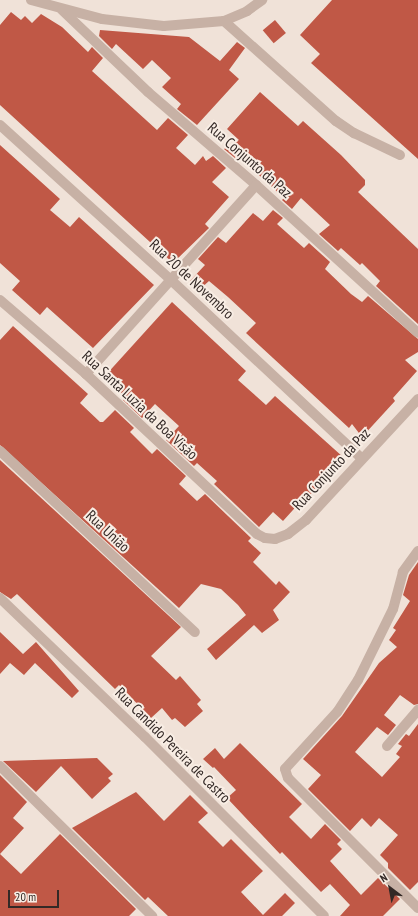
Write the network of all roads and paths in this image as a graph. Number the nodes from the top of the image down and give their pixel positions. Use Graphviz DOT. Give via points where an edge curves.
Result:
graph roads {
  1 [pos="31,0"];
  2 [pos="262,0"];
  3 [pos="62,10"];
  4 [pos="224,21"];
  5 [pos="0,125"];
  6 [pos="400,155"];
  7 [pos="256,185"];
  8 [pos="171,280"];
  9 [pos="0,300"];
  10 [pos="418,333"];
  11 [pos="86,374"];
  12 [pos="418,399"];
  13 [pos="0,452"];
  14 [pos="361,458"];
  15 [pos="257,534"];
  16 [pos="418,551"];
  17 [pos="0,598"];
  18 [pos="195,632"];
  19 [pos="418,710"];
  20 [pos="387,746"];
  21 [pos="0,766"];
  22 [pos="418,908"];
  23 [pos="152,916"];
  24 [pos="324,916"];
  1 -- 3 [label="street"];
  2 -- 4 [label="street" via="247,11"];
  3 -- 4 [label="street" via="102,19 164,26"];
  3 -- 7 [label="street, Rua Conjunto da Paz" via="148,92"];
  4 -- 6 [label="street" via="336,121 354,133"];
  5 -- 8 [label="street, Rua 20 de Novembro"];
  7 -- 8 [label="street"];
  7 -- 10 [label="street, Rua Conjunto da Paz"];
  8 -- 11 [label="street"];
  8 -- 14 [label="street, Rua 20 de Novembro"];
  9 -- 11 [label="street, Rua Santa Luzia da Boa Visão"];
  11 -- 15 [label="street, Rua Santa Luzia da Boa Visão"];
  12 -- 14 [label="street, Rua Conjunto da Paz"];
  13 -- 18 [label="street, Rua União"];
  14 -- 15 [label="street, Rua Conjunto da Paz" via="306,520 288,534 275,539"];
  16 -- 22 [label="street" via="403,572 393,609 373,653 337,712 284,769 288,778"];
  17 -- 24 [label="street, Rua Candido Pereira de Castro"];
  19 -- 20 [label="street"];
  21 -- 23 [label="street"];
}
